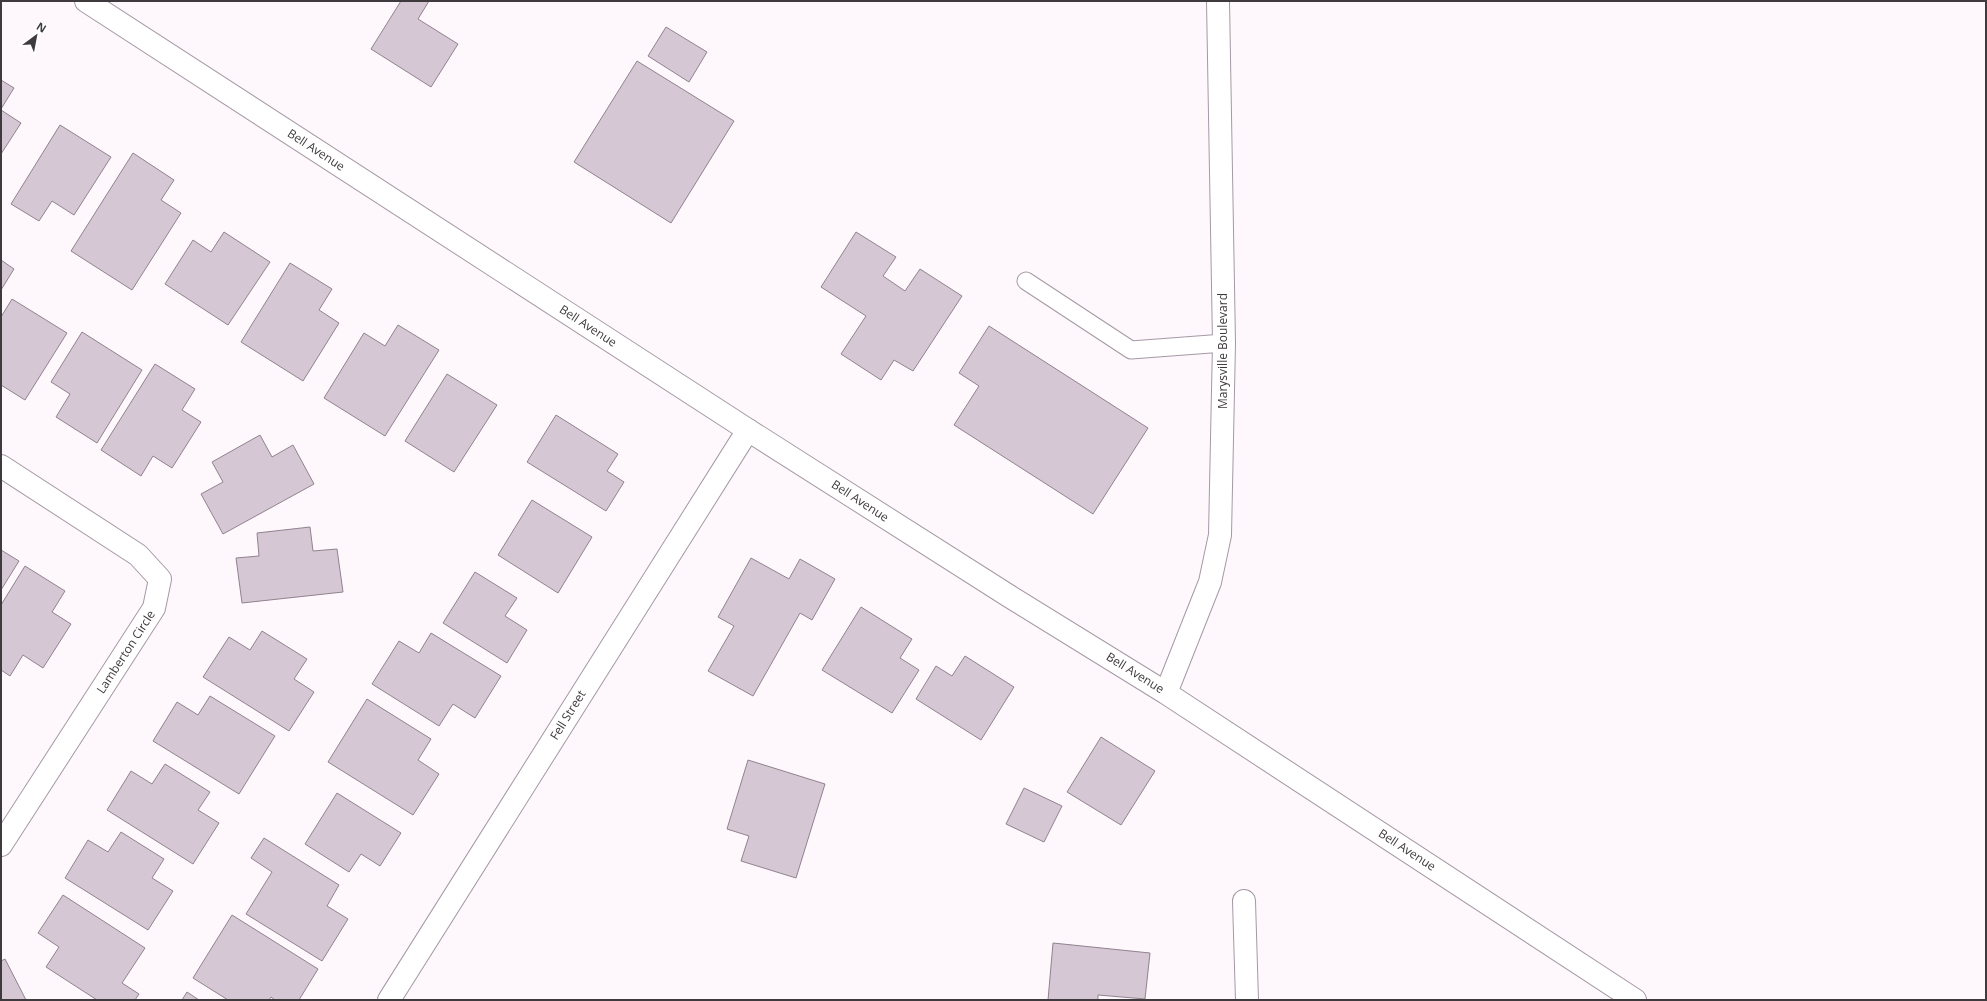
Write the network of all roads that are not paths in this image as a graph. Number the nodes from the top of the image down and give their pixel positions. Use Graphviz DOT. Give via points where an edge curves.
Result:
graph roads {
  1 [pos="86,1"];
  2 [pos="1218,1"];
  3 [pos="1026,281"];
  4 [pos="1224,343"];
  5 [pos="748,430"];
  6 [pos="1,466"];
  7 [pos="1166,693"];
  8 [pos="1,844"];
  9 [pos="1244,901"];
  10 [pos="389,1000"];
  11 [pos="1247,1000"];
  12 [pos="1635,1000"];
  1 -- 5 [label="main road, Bell Avenue"];
  2 -- 4 [label="main road, Marysville Boulevard"];
  3 -- 4 [label="lane" via="1131,350"];
  4 -- 7 [label="main road, Marysville Boulevard" via="1220,535 1210,582"];
  5 -- 7 [label="main road, Bell Avenue"];
  5 -- 10 [label="main road, Fell Street"];
  6 -- 8 [label="main road, Lamberton Circle" via="138,555 160,579 154,608"];
  7 -- 12 [label="main road, Bell Avenue"];
  9 -- 11 [label="main road"];
}
